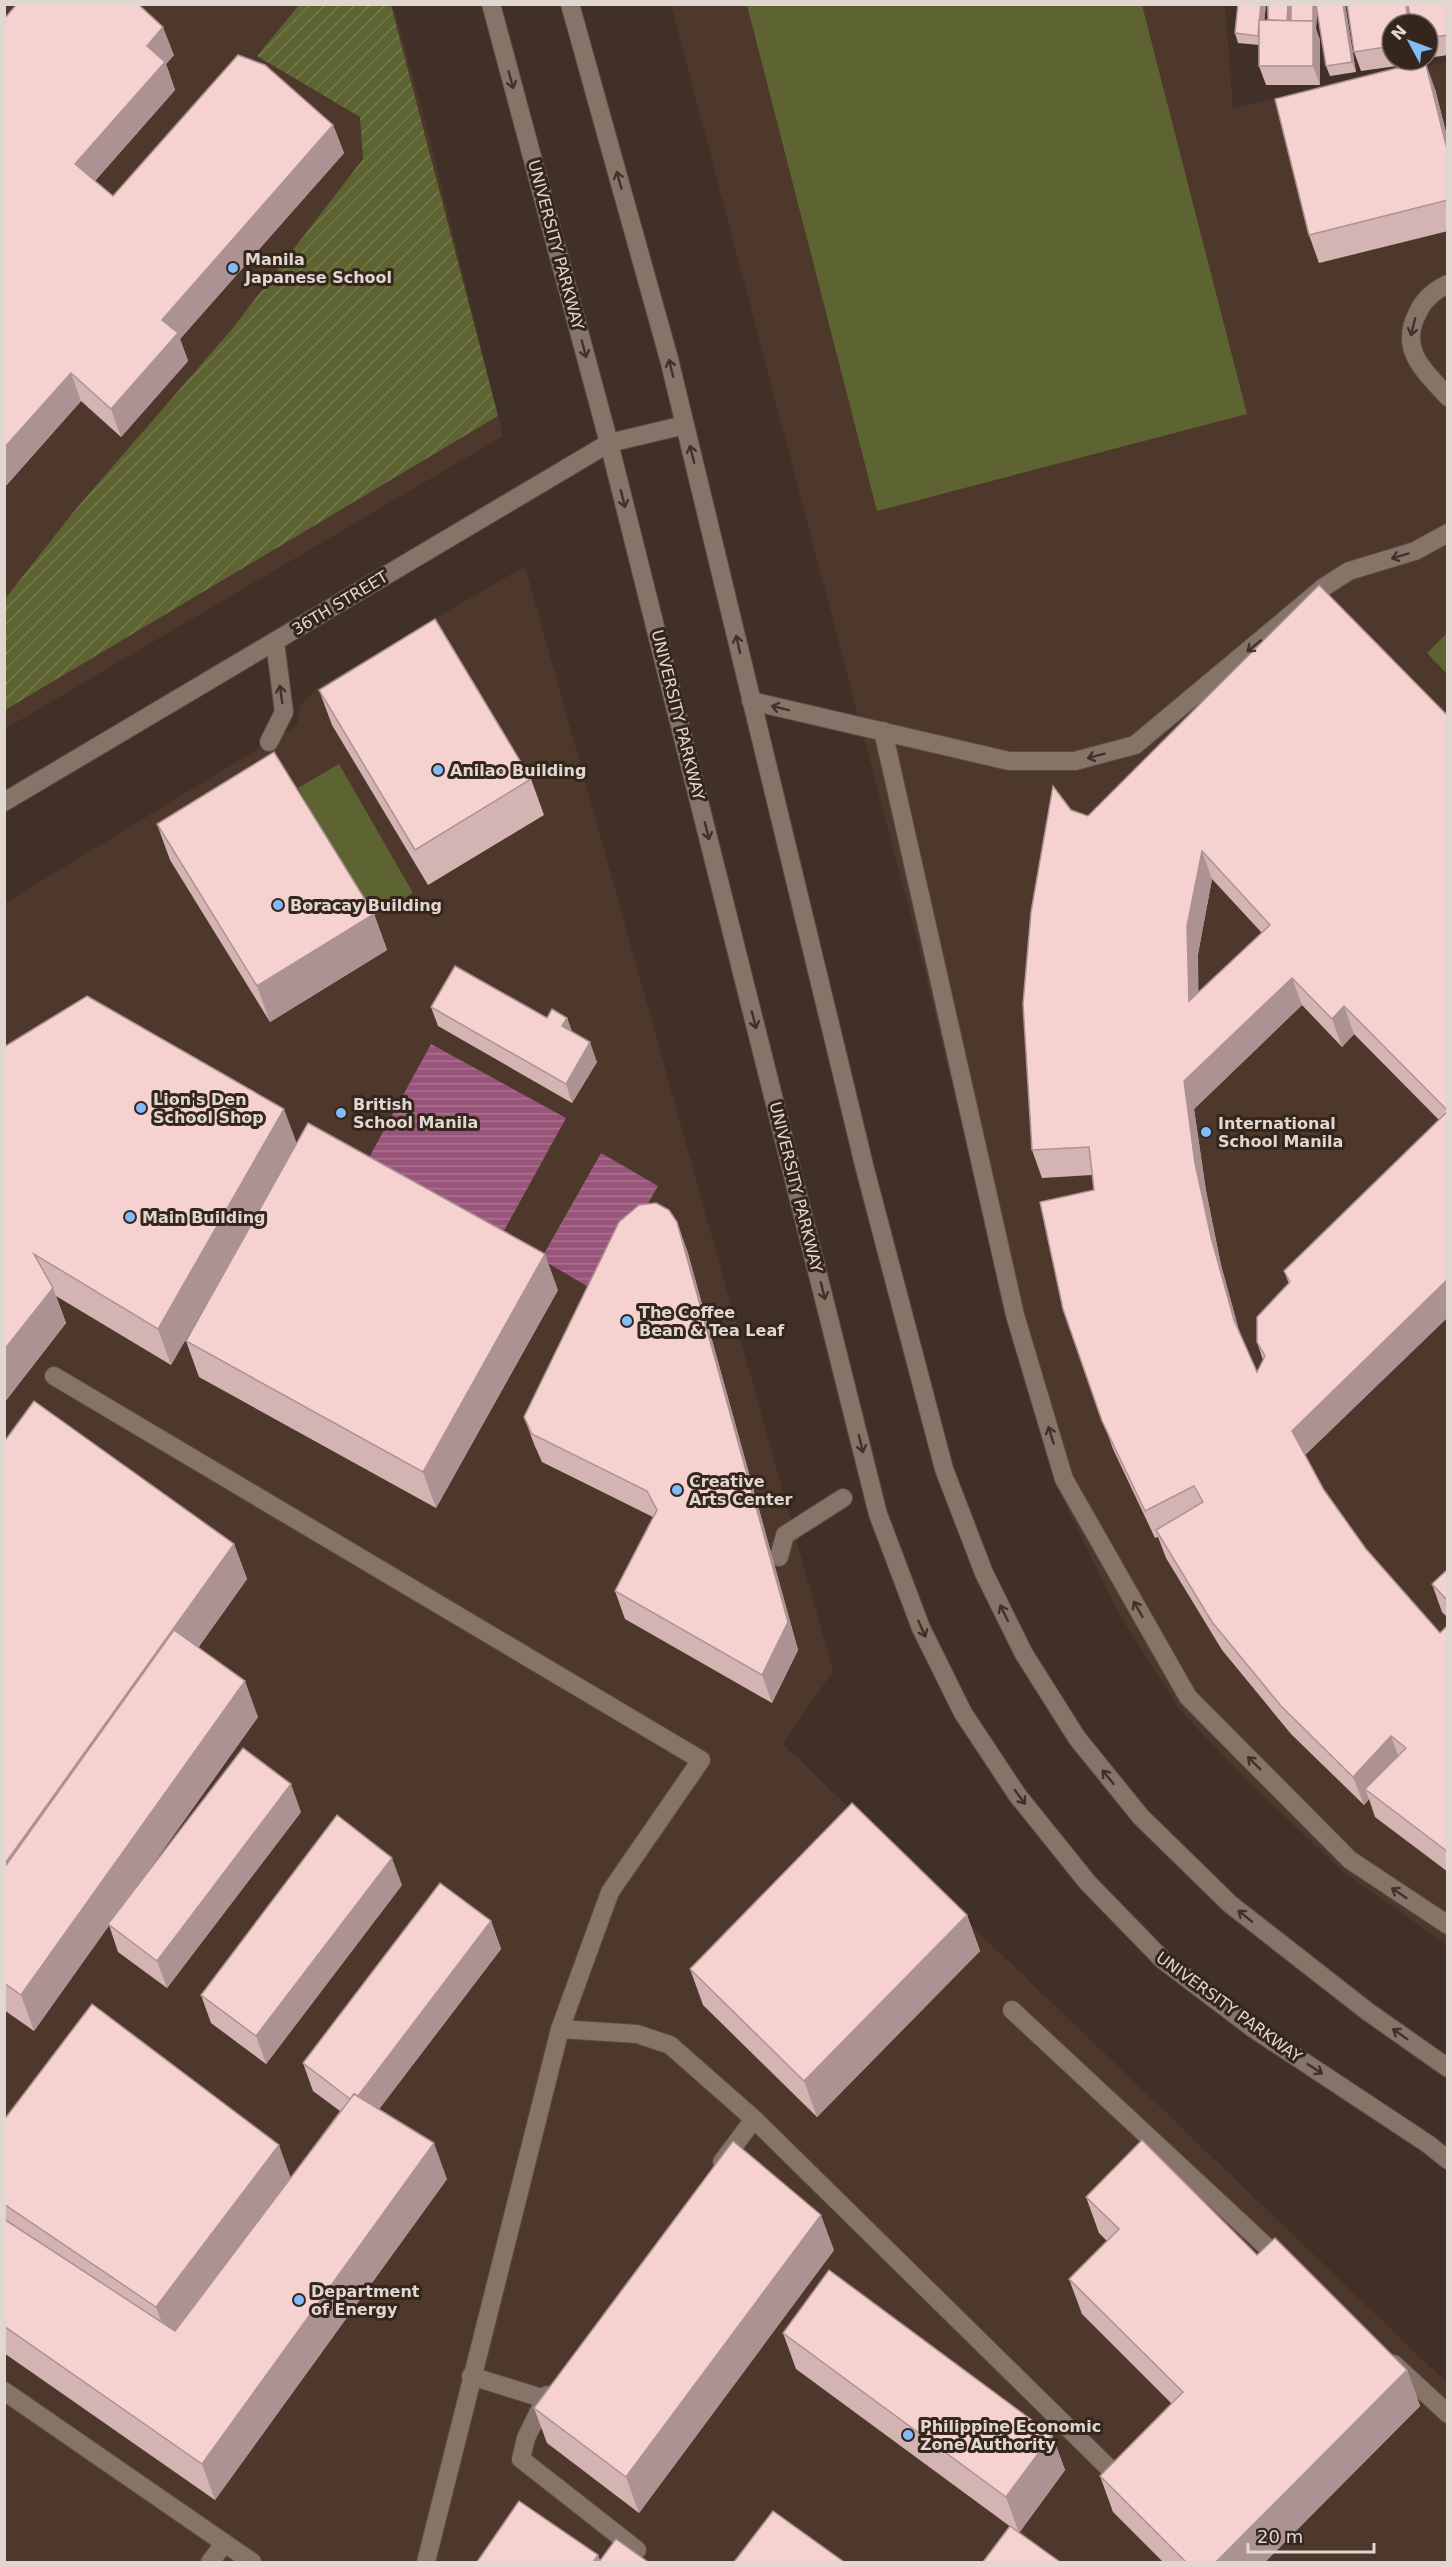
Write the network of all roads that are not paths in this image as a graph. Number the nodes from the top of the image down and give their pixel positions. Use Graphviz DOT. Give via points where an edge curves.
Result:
graph roads {
  1 [pos="491,4"];
  2 [pos="570,4"];
  3 [pos="1448,284"];
  4 [pos="1448,397"];
  5 [pos="685,425"];
  6 [pos="609,442"];
  7 [pos="1448,533"];
  8 [pos="275,642"];
  9 [pos="752,701"];
  10 [pos="883,731"];
  11 [pos="269,742"];
  12 [pos="4,802"];
  13 [pos="54,1376"];
  14 [pos="843,1498"];
  15 [pos="779,1557"];
  16 [pos="1448,1925"];
  17 [pos="1012,2010"];
  18 [pos="560,2029"];
  19 [pos="1448,2068"];
  20 [pos="754,2120"];
  21 [pos="1448,2160"];
  22 [pos="712,2175"];
  23 [pos="1299,2276"];
  24 [pos="1378,2349"];
  25 [pos="471,2376"];
  26 [pos="559,2380"];
  27 [pos="4,2391"];
  28 [pos="545,2398"];
  29 [pos="1448,2414"];
  30 [pos="1122,2481"];
  31 [pos="224,2544"];
  32 [pos="637,2550"];
  33 [pos="210,2562"];
  34 [pos="252,2562"];
  35 [pos="426,2562"];
  1 -- 6 [label="main road, UNIVERSITY PARKWAY, one-way"];
  5 -- 2 [label="main road, one-way"];
  3 -- 4 [label="main road, one-way" via="1435,290 1410,328 1410,347"];
  5 -- 6 [label="main road, 36TH STREET"];
  9 -- 5 [label="main road, one-way"];
  6 -- 8 [label="main road, 36TH STREET"];
  6 -- 21 [label="main road, UNIVERSITY PARKWAY, one-way" via="878,1514 921,1628 963,1713 1018,1796 1088,1883 1162,1960 1254,2029"];
  7 -- 10 [label="main road, one-way" via="1415,551 1349,571 1324,587 1135,745 1075,761 1009,761"];
  11 -- 8 [label="main road, one-way" via="284,712"];
  8 -- 12 [label="main road, 36TH STREET"];
  10 -- 9 [label="main road, one-way"];
  19 -- 9 [label="main road, one-way" via="1367,2011 1230,1904 1141,1817 1077,1738 1024,1654 984,1573 944,1469 865,1169"];
  16 -- 10 [label="main road, one-way" via="1350,1860 1188,1697 1064,1479 1015,1315"];
  13 -- 18 [label="main road" via="701,1760 610,1892"];
  14 -- 15 [label="main road" via="785,1535"];
  17 -- 23 [label="main road"];
  18 -- 20 [label="main road" via="637,2034 670,2045"];
  18 -- 25 [label="main road"];
  20 -- 22 [label="main road"];
  20 -- 30 [label="main road"];
  24 -- 29 [label="main road"];
  25 -- 28 [label="main road"];
  25 -- 35 [label="main road"];
  26 -- 28 [label="main road"];
  27 -- 31 [label="main road"];
  28 -- 32 [label="main road" via="526,2438 521,2459"];
  31 -- 33 [label="main road"];
  31 -- 34 [label="main road"];
}
